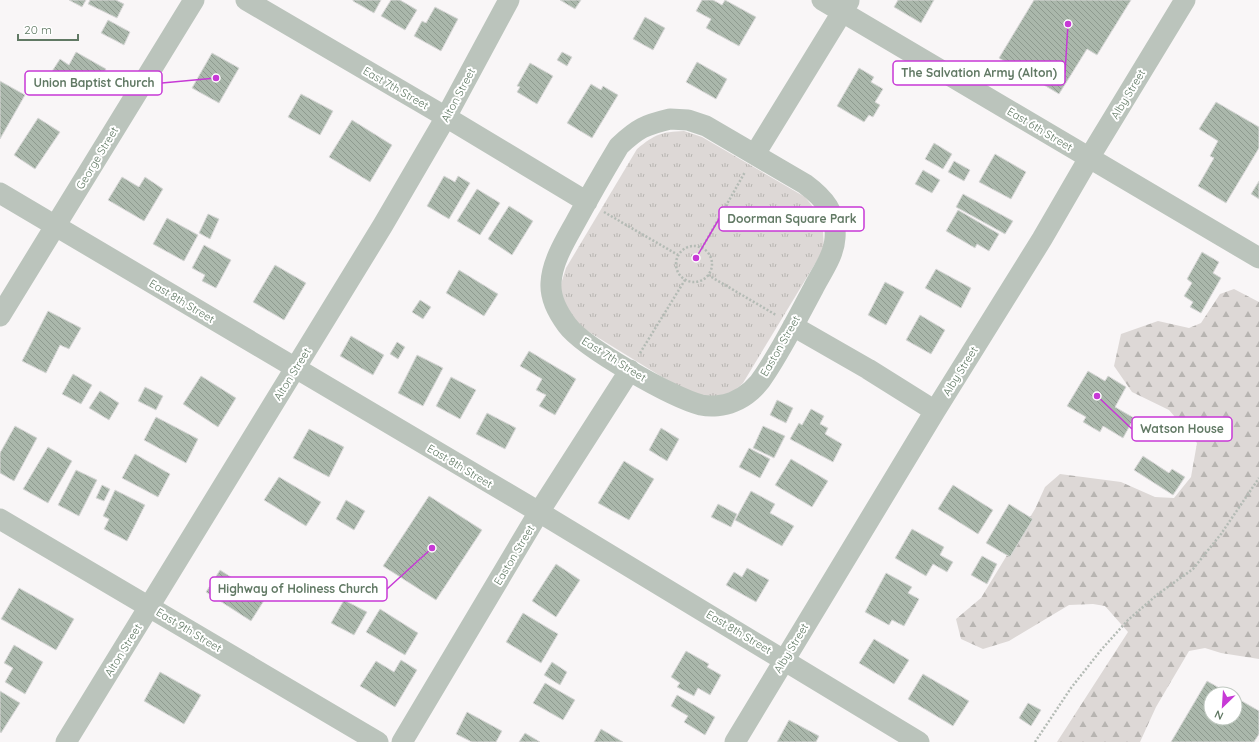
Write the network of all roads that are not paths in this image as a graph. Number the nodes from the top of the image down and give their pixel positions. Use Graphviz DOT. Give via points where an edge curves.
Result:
graph roads {
  1 [pos="194,0"];
  2 [pos="246,0"];
  3 [pos="509,0"];
  4 [pos="822,0"];
  5 [pos="1185,0"];
  6 [pos="846,6"];
  7 [pos="446,117"];
  8 [pos="755,154"];
  9 [pos="1089,158"];
  10 [pos="0,193"];
  11 [pos="586,202"];
  12 [pos="56,226"];
  13 [pos="1259,258"];
  14 [pos="0,316"];
  15 [pos="793,326"];
  16 [pos="295,368"];
  17 [pos="630,370"];
  18 [pos="660,387"];
  19 [pos="935,411"];
  20 [pos="539,512"];
  21 [pos="0,519"];
  22 [pos="149,607"];
  23 [pos="784,659"];
  24 [pos="66,742"];
  25 [pos="378,742"];
  26 [pos="402,742"];
  27 [pos="734,742"];
  28 [pos="919,742"];
  1 -- 12 [label="street, George Street"];
  2 -- 7 [label="street, East 7th Street"];
  3 -- 7 [label="street, Alton Street"];
  4 -- 6 [label="street, East 6th Street"];
  5 -- 9 [label="street, Alby Street"];
  6 -- 8 [label="street"];
  6 -- 9 [label="street, East 6th Street"];
  7 -- 11 [label="street, East 7th Street"];
  7 -- 16 [label="street, Alton Street"];
  8 -- 11 [label="street" via="706,126 685,120 670,119 649,124 633,133 620,146"];
  8 -- 15 [label="street, Easton Street" via="820,195 830,208 834,221 835,238 832,252"];
  9 -- 13 [label="street, East 6th Street"];
  9 -- 19 [label="street, Alby Street"];
  10 -- 12 [label="street, East 8th Street"];
  11 -- 17 [label="street, East 7th Street" via="556,262 551,280 552,295 555,306 576,335"];
  12 -- 14 [label="street, George Street"];
  12 -- 16 [label="street, East 8th Street"];
  15 -- 18 [label="street, Easton Street" via="764,376 749,393 732,403 702,405"];
  15 -- 19 [label="street" via="868,368"];
  16 -- 20 [label="street, East 8th Street"];
  16 -- 22 [label="street, Alton Street"];
  17 -- 18 [label="street, East 7th Street"];
  17 -- 20 [label="street, Easton Street"];
  19 -- 23 [label="street, Alby Street"];
  20 -- 23 [label="street, East 8th Street"];
  20 -- 26 [label="street, Easton Street"];
  21 -- 22 [label="street, East 9th Street"];
  22 -- 24 [label="street, Alton Street"];
  22 -- 25 [label="street, East 9th Street"];
  23 -- 27 [label="street, Alby Street"];
  23 -- 28 [label="street, East 8th Street"];
}
